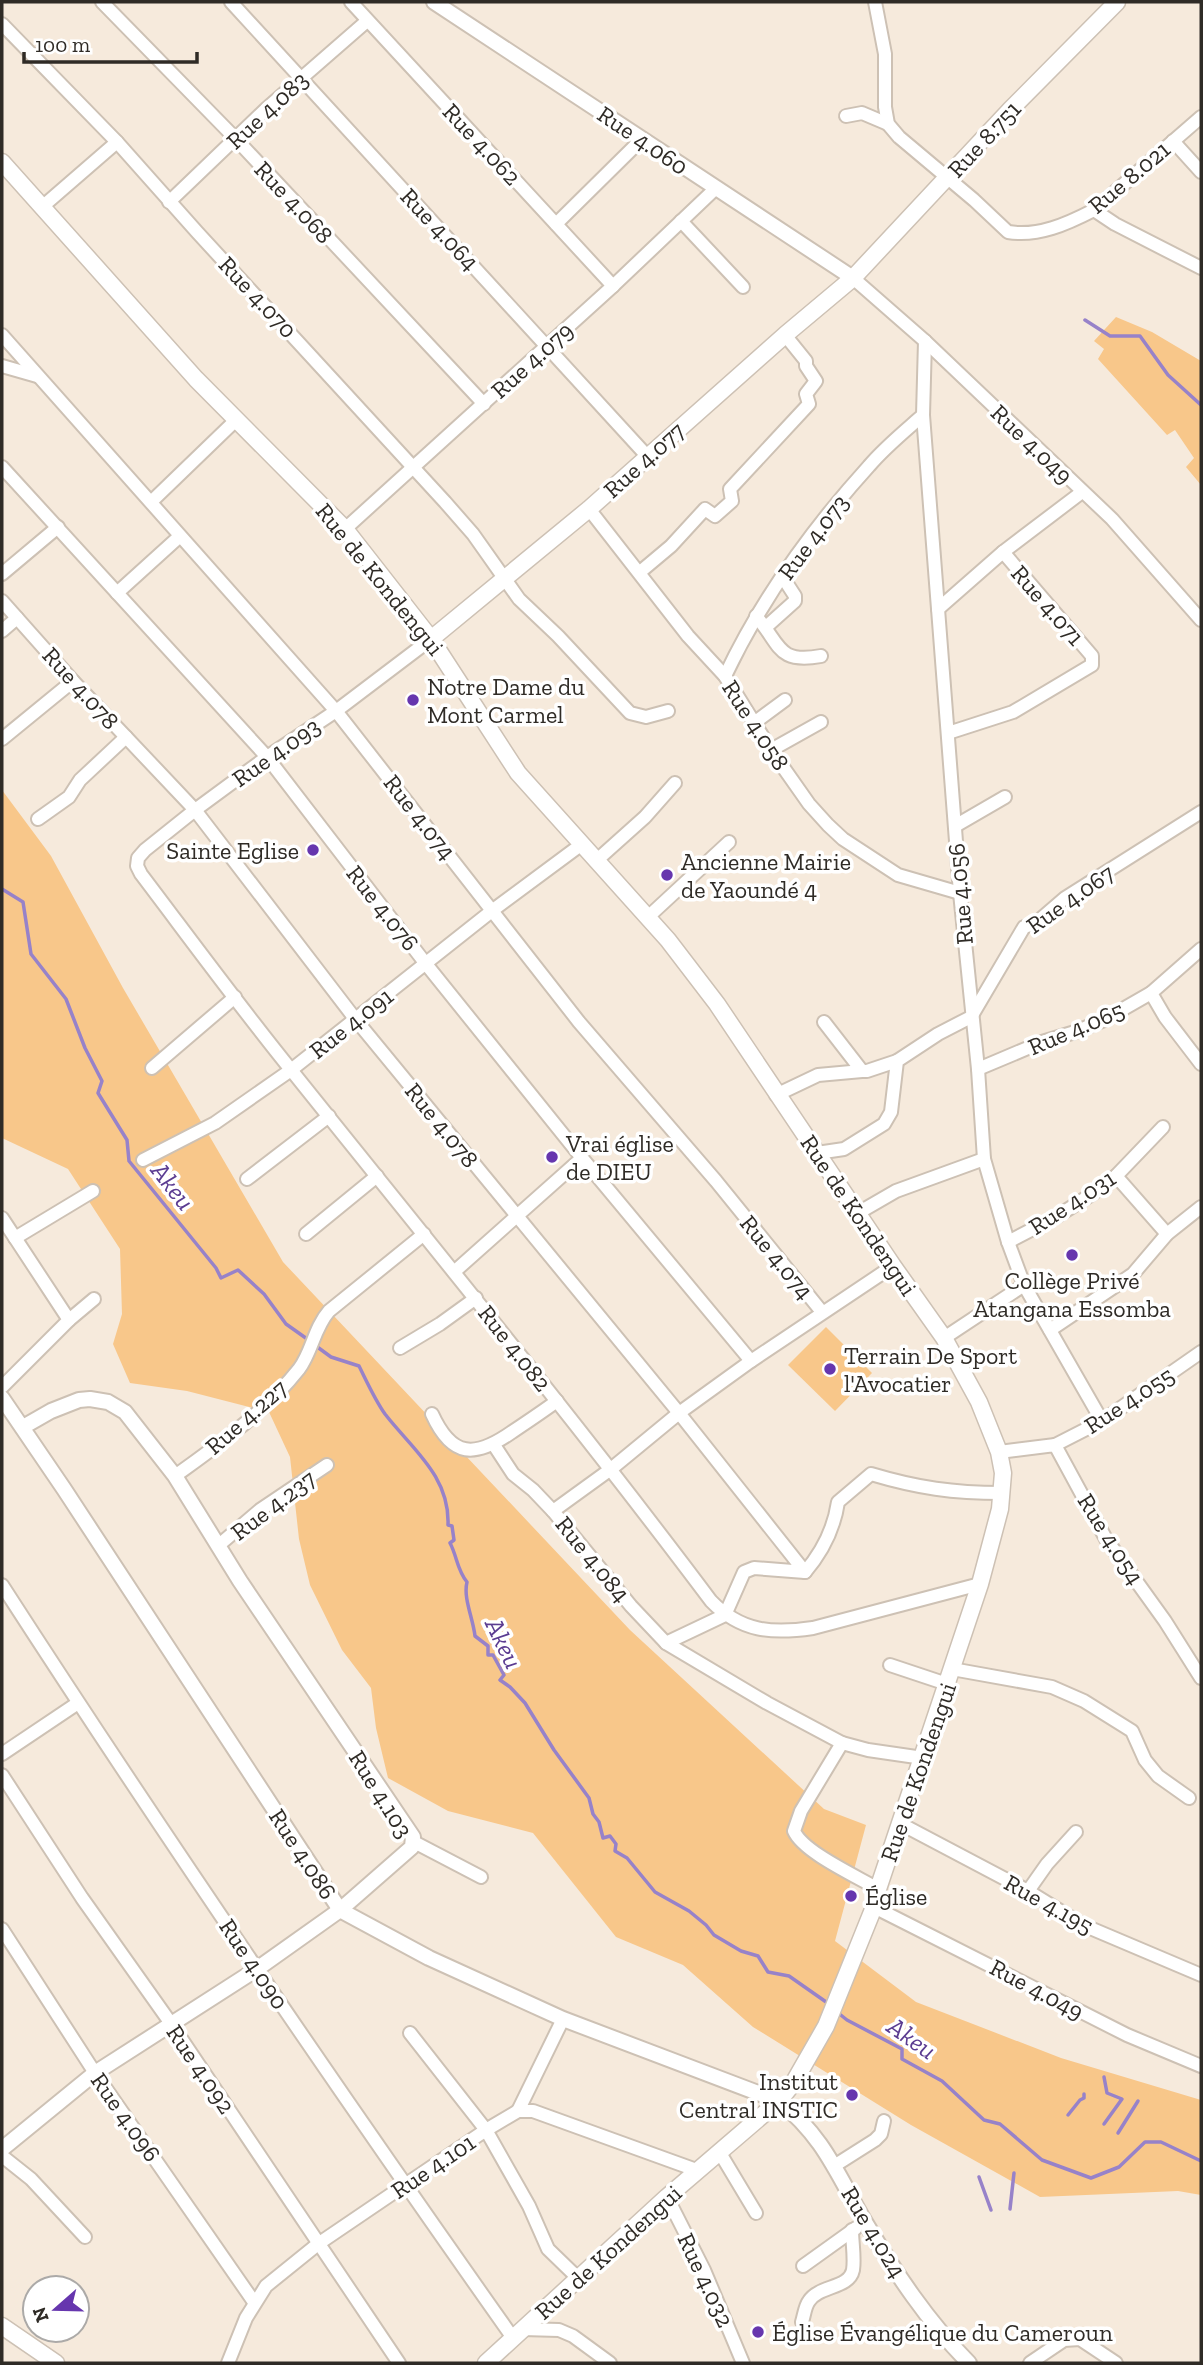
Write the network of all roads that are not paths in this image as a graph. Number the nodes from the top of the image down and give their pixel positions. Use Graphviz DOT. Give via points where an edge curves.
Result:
graph roads {
  1 [pos="102,2"];
  2 [pos="230,2"];
  3 [pos="351,2"];
  4 [pos="437,2"];
  5 [pos="875,2"];
  6 [pos="1117,2"];
  7 [pos="367,21"];
  8 [pos="2,24"];
  9 [pos="301,78"];
  10 [pos="846,116"];
  11 [pos="1201,117"];
  12 [pos="888,124"];
  13 [pos="235,138"];
  14 [pos="642,139"];
  15 [pos="1173,141"];
  16 [pos="117,142"];
  17 [pos="2,162"];
  18 [pos="1201,172"];
  19 [pos="948,177"];
  20 [pos="715,188"];
  21 [pos="169,202"];
  22 [pos="42,207"];
  23 [pos="1094,211"];
  24 [pos="681,221"];
  25 [pos="556,224"];
  26 [pos="1201,268"];
  27 [pos="853,278"];
  28 [pos="613,286"];
  29 [pos="743,286"];
  30 [pos="2,335"];
  31 [pos="785,335"];
  32 [pos="925,341"];
  33 [pos="548,345"];
  34 [pos="2,366"];
  35 [pos="37,376"];
  36 [pos="484,404"];
  37 [pos="923,415"];
  38 [pos="236,419"];
  39 [pos="648,457"];
  40 [pos="2,467"];
  41 [pos="414,467"];
  42 [pos="1082,492"];
  43 [pos="151,502"];
  44 [pos="589,509"];
  45 [pos="58,527"];
  46 [pos="345,529"];
  47 [pos="180,536"];
  48 [pos="1003,552"];
  49 [pos="640,572"];
  50 [pos="2,575"];
  51 [pos="782,576"];
  52 [pos="505,578"];
  53 [pos="117,593"];
  54 [pos="2,600"];
  55 [pos="938,609"];
  56 [pos="756,616"];
  57 [pos="17,618"];
  58 [pos="1201,620"];
  59 [pos="766,627"];
  60 [pos="2,631"];
  61 [pos="431,639"];
  62 [pos="821,656"];
  63 [pos="725,676"];
  64 [pos="73,681"];
  65 [pos="785,700"];
  66 [pos="667,711"];
  67 [pos="336,712"];
  68 [pos="821,722"];
  69 [pos="754,723"];
  70 [pos="948,733"];
  71 [pos="126,737"];
  72 [pos="2,739"];
  73 [pos="771,750"];
  74 [pos="267,757"];
  75 [pos="675,783"];
  76 [pos="1005,797"];
  77 [pos="195,810"];
  78 [pos="1201,812"];
  79 [pos="38,819"];
  80 [pos="955,826"];
  81 [pos="729,842"];
  82 [pos="582,844"];
  83 [pos="597,860"];
  84 [pos="141,874"];
  85 [pos="960,893"];
  86 [pos="493,910"];
  87 [pos="648,917"];
  88 [pos="1201,950"];
  89 [pos="426,964"];
  90 [pos="1151,993"];
  91 [pos="235,997"];
  92 [pos="971,1017"];
  93 [pos="356,1020"];
  94 [pos="824,1022"];
  95 [pos="897,1061"];
  96 [pos="1201,1065"];
  97 [pos="152,1068"];
  98 [pos="978,1069"];
  99 [pos="291,1070"];
  100 [pos="862,1071"];
  101 [pos="776,1095"];
  102 [pos="329,1116"];
  103 [pos="1163,1127"];
  104 [pos="817,1153"];
  105 [pos="582,1158"];
  106 [pos="984,1159"];
  107 [pos="143,1160"];
  108 [pos="377,1176"];
  109 [pos="1116,1176"];
  110 [pos="247,1179"];
  111 [pos="93,1191"];
  112 [pos="1201,1206"];
  113 [pos="859,1213"];
  114 [pos="516,1217"];
  115 [pos="2,1218"];
  116 [pos="306,1234"];
  117 [pos="424,1234"];
  118 [pos="1167,1234"];
  119 [pos="15,1238"];
  120 [pos="1008,1242"];
  121 [pos="892,1266"];
  122 [pos="454,1272"];
  123 [pos="1024,1285"];
  124 [pos="476,1298"];
  125 [pos="94,1299"];
  126 [pos="822,1312"];
  127 [pos="69,1320"];
  128 [pos="1050,1330"];
  129 [pos="944,1338"];
  130 [pos="400,1348"];
  131 [pos="1201,1352"];
  132 [pos="751,1361"];
  133 [pos="2,1387"];
  134 [pos="2,1398"];
  135 [pos="557,1401"];
  136 [pos="679,1413"];
  137 [pos="432,1414"];
  138 [pos="1102,1421"];
  139 [pos="23,1427"];
  140 [pos="494,1445"];
  141 [pos="1055,1445"];
  142 [pos="999,1452"];
  143 [pos="327,1465"];
  144 [pos="611,1469"];
  145 [pos="174,1476"];
  146 [pos="1002,1493"];
  147 [pos="553,1511"];
  148 [pos="219,1545"];
  149 [pos="805,1572"];
  150 [pos="981,1584"];
  151 [pos="2,1585"];
  152 [pos="724,1615"];
  153 [pos="666,1643"];
  154 [pos="890,1665"];
  155 [pos="950,1677"];
  156 [pos="1201,1678"];
  157 [pos="78,1703"];
  158 [pos="842,1743"];
  159 [pos="2,1754"];
  160 [pos="923,1758"];
  161 [pos="2,1775"];
  162 [pos="1189,1798"];
  163 [pos="901,1824"];
  164 [pos="1076,1832"];
  165 [pos="414,1842"];
  166 [pos="481,1877"];
  167 [pos="878,1889"];
  168 [pos="1028,1891"];
  169 [pos="874,1907"];
  170 [pos="340,1910"];
  171 [pos="2,1929"];
  172 [pos="257,1969"];
  173 [pos="1201,1975"];
  174 [pos="563,2020"];
  175 [pos="172,2025"];
  176 [pos="410,2033"];
  177 [pos="1201,2066"];
  178 [pos="95,2073"];
  179 [pos="779,2101"];
  180 [pos="518,2111"];
  181 [pos="884,2121"];
  182 [pos="486,2130"];
  183 [pos="2,2149"];
  184 [pos="720,2152"];
  185 [pos="2,2156"];
  186 [pos="834,2166"];
  187 [pos="699,2171"];
  188 [pos="405,2184"];
  189 [pos="667,2197"];
  190 [pos="756,2213"];
  191 [pos="865,2221"];
  192 [pos="852,2230"];
  193 [pos="85,2237"];
  194 [pos="318,2244"];
  195 [pos="803,2266"];
  196 [pos="579,2280"];
  197 [pos="254,2302"];
  198 [pos="803,2322"];
  199 [pos="2,2326"];
  200 [pos="517,2334"];
  201 [pos="56,2363"];
  202 [pos="228,2363"];
  203 [pos="399,2363"];
  204 [pos="486,2363"];
  205 [pos="610,2363"];
  206 [pos="743,2363"];
  207 [pos="969,2363"];
  208 [pos="1030,2363"];
  209 [pos="1116,2363"];
  1 -- 13 [label="street, Rue 4.068"];
  2 -- 9 [label="street, Rue 4.064"];
  3 -- 7 [label="street, Rue 4.062"];
  4 -- 14 [label="street, Rue 4.060"];
  5 -- 12 [label="street" via="884,43"];
  6 -- 19 [label="main road, Rue 8.751"];
  7 -- 9 [label="street, Rue 4.083"];
  7 -- 25 [label="street, Rue 4.062"];
  8 -- 16 [label="street, Rue 4.070"];
  9 -- 13 [label="street, Rue 4.083"];
  9 -- 33 [label="street, Rue 4.064"];
  10 -- 12 [label="street" via="862,113"];
  11 -- 15 [label="street, Rue 8.021"];
  12 -- 19 [label="street, Rue 8.021"];
  13 -- 21 [label="street, Rue 4.083"];
  13 -- 36 [label="street, Rue 4.068"];
  14 -- 20 [label="street, Rue 4.060"];
  14 -- 25 [label="street"];
  15 -- 18 [label="street"];
  15 -- 23 [label="street, Rue 8.021"];
  16 -- 21 [label="street, Rue 4.070"];
  16 -- 22 [label="street"];
  17 -- 22 [label="main road, Rue de Kondengui"];
  19 -- 23 [label="street, Rue 8.021" via="1011,233 1060,226"];
  19 -- 27 [label="main road, Rue 8.751"];
  20 -- 24 [label="street, Rue 4.079"];
  20 -- 27 [label="street, Rue 4.060"];
  21 -- 41 [label="street, Rue 4.070"];
  22 -- 38 [label="main road, Rue de Kondengui"];
  23 -- 26 [label="street"];
  24 -- 28 [label="street, Rue 4.079"];
  24 -- 29 [label="street"];
  25 -- 28 [label="street, Rue 4.062"];
  27 -- 31 [label="main road, Rue 4.077"];
  27 -- 32 [label="street, Rue 4.049"];
  28 -- 33 [label="street, Rue 4.079"];
  30 -- 35 [label="street, Rue 4.074"];
  31 -- 39 [label="main road, Rue 4.077"];
  31 -- 49 [label="street" via="816,381 806,394 809,404 730,489 732,501 715,516 705,509"];
  32 -- 37 [label="street, Rue 4.056"];
  32 -- 42 [label="street, Rue 4.049"];
  33 -- 36 [label="street, Rue 4.079"];
  33 -- 39 [label="street, Rue 4.064"];
  34 -- 35 [label="street"];
  35 -- 43 [label="street, Rue 4.074"];
  36 -- 41 [label="street, Rue 4.079"];
  37 -- 51 [label="street, Rue 4.073" via="870,464"];
  37 -- 55 [label="street, Rue 4.056"];
  38 -- 43 [label="street"];
  38 -- 46 [label="main road, Rue de Kondengui"];
  39 -- 44 [label="main road, Rue 4.077"];
  40 -- 45 [label="street, Rue 4.076"];
  41 -- 46 [label="street, Rue 4.079"];
  41 -- 52 [label="street, Rue 4.070"];
  42 -- 48 [label="street"];
  42 -- 58 [label="street, Rue 4.049" via="1112,519"];
  43 -- 47 [label="street, Rue 4.074"];
  44 -- 49 [label="street, Rue 4.058"];
  44 -- 52 [label="main road, Rue 4.077"];
  45 -- 50 [label="street"];
  45 -- 53 [label="street, Rue 4.076"];
  46 -- 61 [label="main road, Rue de Kondengui"];
  47 -- 53 [label="street"];
  47 -- 67 [label="street, Rue 4.074"];
  48 -- 55 [label="street"];
  48 -- 70 [label="street, Rue 4.071" via="1092,656 1092,665 1013,712"];
  49 -- 63 [label="street, Rue 4.058"];
  51 -- 56 [label="street, Rue 4.073"];
  51 -- 59 [label="street" via="795,600"];
  52 -- 61 [label="main road, Rue 4.077"];
  52 -- 66 [label="street, Rue 4.070" via="630,713 646,717"];
  53 -- 74 [label="street, Rue 4.076"];
  54 -- 57 [label="street, Rue 4.078"];
  55 -- 70 [label="street, Rue 4.056"];
  56 -- 59 [label="street"];
  56 -- 63 [label="street, Rue 4.073"];
  57 -- 60 [label="street"];
  57 -- 64 [label="street, Rue 4.078"];
  59 -- 62 [label="street" via="787,656"];
  61 -- 67 [label="street, Rue 4.093"];
  61 -- 82 [label="main road, Rue de Kondengui" via="518,773"];
  63 -- 69 [label="street, Rue 4.058"];
  64 -- 71 [label="street, Rue 4.078"];
  64 -- 72 [label="street"];
  65 -- 69 [label="street"];
  67 -- 74 [label="street, Rue 4.093"];
  67 -- 86 [label="street, Rue 4.074"];
  68 -- 73 [label="street"];
  69 -- 73 [label="street, Rue 4.058"];
  70 -- 80 [label="street, Rue 4.056"];
  71 -- 77 [label="street, Rue 4.078"];
  71 -- 79 [label="street" via="80,780 69,797"];
  73 -- 85 [label="street, Rue 4.058" via="809,804 843,839 898,875"];
  74 -- 77 [label="street, Rue 4.093"];
  74 -- 89 [label="street, Rue 4.076"];
  75 -- 83 [label="street"];
  76 -- 80 [label="street"];
  77 -- 84 [label="street, Rue 4.093" via="138,858"];
  77 -- 93 [label="street, Rue 4.078"];
  78 -- 92 [label="street, Rue 4.067" via="1024,927"];
  80 -- 85 [label="street, Rue 4.056"];
  81 -- 87 [label="street"];
  82 -- 83 [label="main road, Rue de Kondengui"];
  82 -- 86 [label="street, Rue 4.091"];
  83 -- 87 [label="main road, Rue de Kondengui"];
  84 -- 91 [label="street, Rue 4.082"];
  85 -- 92 [label="street, Rue 4.056"];
  86 -- 89 [label="street, Rue 4.091"];
  86 -- 126 [label="street, Rue 4.074" via="579,1022"];
  87 -- 101 [label="main road, Rue de Kondengui" via="717,1004"];
  88 -- 90 [label="street, Rue 4.065"];
  89 -- 93 [label="street, Rue 4.091"];
  89 -- 105 [label="street, Rue 4.076"];
  90 -- 96 [label="street"];
  90 -- 98 [label="street, Rue 4.065" via="1090,1027"];
  91 -- 97 [label="street"];
  91 -- 99 [label="street, Rue 4.082"];
  92 -- 95 [label="street"];
  92 -- 98 [label="street, Rue 4.056"];
  93 -- 99 [label="street, Rue 4.091"];
  93 -- 114 [label="street, Rue 4.078"];
  94 -- 100 [label="street"];
  95 -- 100 [label="street"];
  95 -- 104 [label="street" via="891,1112 884,1124 844,1149"];
  98 -- 106 [label="street, Rue 4.056"];
  99 -- 102 [label="street, Rue 4.082"];
  99 -- 107 [label="street, Rue 4.091" via="215,1123"];
  100 -- 101 [label="street" via="818,1075"];
  101 -- 104 [label="main road, Rue de Kondengui"];
  102 -- 108 [label="street, Rue 4.082"];
  102 -- 110 [label="street"];
  103 -- 109 [label="street, Rue 4.031"];
  104 -- 113 [label="main road, Rue de Kondengui"];
  105 -- 114 [label="street"];
  105 -- 132 [label="street, Rue 4.076"];
  106 -- 113 [label="street" via="897,1191"];
  106 -- 120 [label="street, Rue 4.056"];
  108 -- 116 [label="street"];
  108 -- 117 [label="street, Rue 4.082"];
  109 -- 118 [label="street"];
  109 -- 120 [label="street, Rue 4.031" via="1056,1217"];
  111 -- 119 [label="street"];
  112 -- 118 [label="street"];
  113 -- 121 [label="main road, Rue de Kondengui"];
  114 -- 122 [label="street"];
  114 -- 136 [label="street, Rue 4.078"];
  115 -- 119 [label="street"];
  117 -- 122 [label="street, Rue 4.082"];
  117 -- 145 [label="street, Rue 4.227" via="329,1311 301,1366 274,1398"];
  118 -- 128 [label="street" via="1133,1274"];
  119 -- 127 [label="street"];
  120 -- 123 [label="street, Rue 4.056"];
  121 -- 126 [label="street, Rue 4.084"];
  121 -- 129 [label="main road, Rue de Kondengui"];
  122 -- 124 [label="street, Rue 4.082"];
  123 -- 128 [label="street, Rue 4.056"];
  123 -- 129 [label="street"];
  124 -- 130 [label="street"];
  124 -- 135 [label="street, Rue 4.082"];
  125 -- 127 [label="street"];
  126 -- 132 [label="street, Rue 4.084"];
  127 -- 133 [label="street"];
  128 -- 138 [label="street, Rue 4.056"];
  129 -- 142 [label="main road, Rue de Kondengui" via="979,1402"];
  131 -- 138 [label="street, Rue 4.055"];
  132 -- 136 [label="street, Rue 4.084"];
  134 -- 139 [label="street, Rue 4.086"];
  135 -- 140 [label="street"];
  135 -- 144 [label="street, Rue 4.082"];
  136 -- 144 [label="street, Rue 4.084"];
  136 -- 149 [label="street, Rue 4.078"];
  137 -- 140 [label="street" via="446,1439 460,1448 471,1451"];
  138 -- 141 [label="street, Rue 4.055"];
  139 -- 145 [label="street, Rue 4.103" via="79,1400 108,1402 125,1412"];
  139 -- 170 [label="street, Rue 4.086"];
  140 -- 147 [label="street" via="513,1474"];
  141 -- 142 [label="street"];
  141 -- 156 [label="street, Rue 4.054" via="1106,1539"];
  142 -- 146 [label="main road, Rue de Kondengui"];
  143 -- 148 [label="street, Rue 4.237"];
  144 -- 147 [label="street, Rue 4.084"];
  144 -- 152 [label="street, Rue 4.082"];
  145 -- 148 [label="street, Rue 4.103"];
  146 -- 149 [label="street" via="952,1492 871,1474 838,1502 821,1553"];
  146 -- 150 [label="main road, Rue de Kondengui"];
  147 -- 153 [label="street, Rue 4.084"];
  148 -- 165 [label="street, Rue 4.103"];
  149 -- 152 [label="street" via="754,1568 744,1572"];
  150 -- 152 [label="street, Rue 4.082" via="788,1632 758,1629"];
  150 -- 155 [label="main road, Rue de Kondengui"];
  151 -- 157 [label="street, Rue 4.090"];
  152 -- 153 [label="street"];
  153 -- 158 [label="street, Rue 4.084"];
  154 -- 155 [label="street"];
  155 -- 160 [label="main road, Rue de Kondengui"];
  155 -- 162 [label="street" via="1052,1687 1084,1701 1132,1731 1158,1776"];
  157 -- 159 [label="street"];
  157 -- 172 [label="street, Rue 4.090"];
  158 -- 160 [label="street, Rue 4.084"];
  158 -- 167 [label="street" via="794,1831 812,1852"];
  160 -- 163 [label="main road, Rue de Kondengui"];
  161 -- 175 [label="street, Rue 4.092"];
  163 -- 167 [label="main road, Rue de Kondengui"];
  163 -- 168 [label="street, Rue 4.195"];
  164 -- 168 [label="street"];
  165 -- 166 [label="street"];
  165 -- 170 [label="street, Rue 4.103"];
  167 -- 169 [label="main road, Rue de Kondengui"];
  168 -- 173 [label="street, Rue 4.195" via="1083,1925"];
  169 -- 177 [label="street, Rue 4.049" via="1127,2035"];
  169 -- 179 [label="main road, Rue de Kondengui" via="825,2026"];
  170 -- 172 [label="street, Rue 4.103"];
  170 -- 174 [label="street, Rue 4.086" via="429,1958"];
  171 -- 178 [label="street, Rue 4.096"];
  172 -- 175 [label="street, Rue 4.103"];
  172 -- 188 [label="street, Rue 4.090"];
  174 -- 179 [label="street, Rue 4.086"];
  174 -- 180 [label="street"];
  175 -- 178 [label="street, Rue 4.103"];
  175 -- 194 [label="street, Rue 4.092"];
  176 -- 182 [label="street"];
  178 -- 183 [label="street, Rue 4.103"];
  178 -- 197 [label="street, Rue 4.096"];
  179 -- 184 [label="main road, Rue de Kondengui"];
  179 -- 186 [label="street, Rue 4.024" via="817,2137"];
  180 -- 182 [label="street, Rue 4.101"];
  180 -- 187 [label="street" via="533,2111"];
  181 -- 186 [label="street" via="881,2134"];
  182 -- 188 [label="street, Rue 4.101"];
  182 -- 196 [label="street" via="548,2249"];
  184 -- 187 [label="main road, Rue de Kondengui"];
  184 -- 190 [label="street"];
  185 -- 193 [label="street" via="31,2179"];
  186 -- 191 [label="street, Rue 4.024"];
  187 -- 189 [label="main road, Rue de Kondengui"];
  188 -- 194 [label="street, Rue 4.101"];
  188 -- 200 [label="street, Rue 4.090"];
  189 -- 196 [label="main road, Rue de Kondengui"];
  189 -- 206 [label="street, Rue 4.032"];
  191 -- 192 [label="street"];
  191 -- 207 [label="street, Rue 4.024" via="913,2295"];
  192 -- 195 [label="street"];
  192 -- 198 [label="street" via="853,2270 841,2284 820,2290 808,2301"];
  194 -- 197 [label="street, Rue 4.101" via="266,2286"];
  194 -- 203 [label="street, Rue 4.092"];
  196 -- 200 [label="main road, Rue de Kondengui"];
  197 -- 202 [label="street, Rue 4.101"];
  199 -- 201 [label="main road"];
  200 -- 204 [label="main road, Rue de Kondengui"];
  200 -- 205 [label="street" via="559,2330"];
  208 -- 209 [label="street" via="1064,2340 1080,2339"];
}
